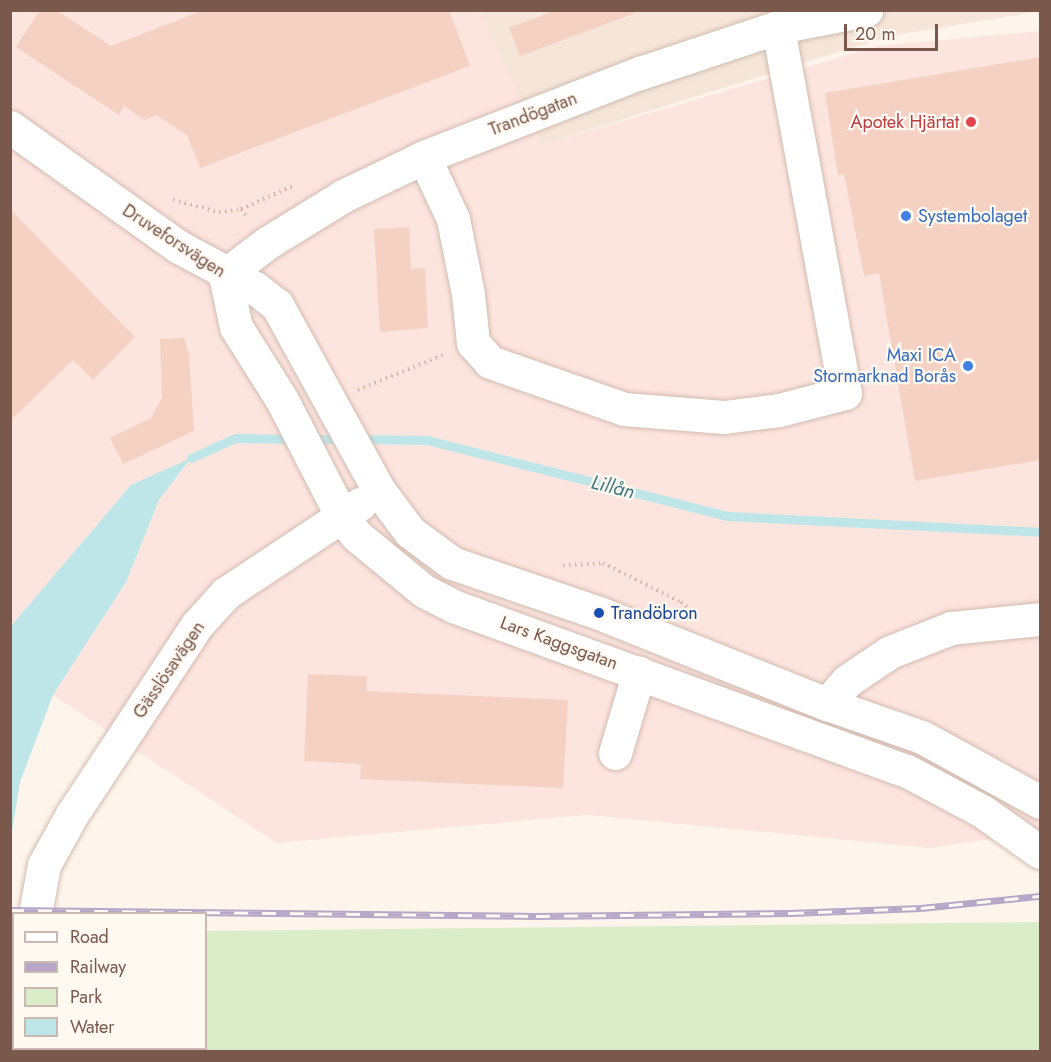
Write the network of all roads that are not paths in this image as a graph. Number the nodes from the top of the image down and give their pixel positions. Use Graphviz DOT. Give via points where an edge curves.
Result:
graph roads {
  1 [pos="866,10"];
  2 [pos="778,27"];
  3 [pos="10,127"];
  4 [pos="424,157"];
  5 [pos="225,275"];
  6 [pos="380,492"];
  7 [pos="342,516"];
  8 [pos="1041,619"];
  9 [pos="639,672"];
  10 [pos="827,704"];
  11 [pos="615,753"];
  12 [pos="1041,802"];
  13 [pos="1041,852"];
  14 [pos="35,912"];
  1 -- 2 [label="street, Trandögatan"];
  2 -- 4 [label="street, Trandögatan" via="640,73"];
  2 -- 4 [label="street" via="845,393 779,410 724,417 624,409 490,362 473,343 453,219"];
  3 -- 5 [label="street, Druveforsvägen" via="161,235"];
  4 -- 5 [label="street, Trandögatan" via="343,196 267,243"];
  5 -- 6 [label="street, Druveforsvägen" via="255,288 277,305"];
  5 -- 7 [label="street, Lars Kaggsgatan" via="236,327 282,400"];
  6 -- 7 [label="street, Gässlösavägen"];
  6 -- 10 [label="street" via="410,532 452,563 599,613"];
  7 -- 9 [label="street, Lars Kaggsgatan" via="378,554 434,596"];
  7 -- 14 [label="street, Gässlösavägen" via="226,593 197,625 66,826 41,873"];
  8 -- 10 [label="street" via="951,628 890,652 847,681"];
  9 -- 11 [label="street"];
  9 -- 13 [label="street, Lars Kaggsgatan" via="907,771 982,811"];
  10 -- 12 [label="street" via="922,737"];
}
